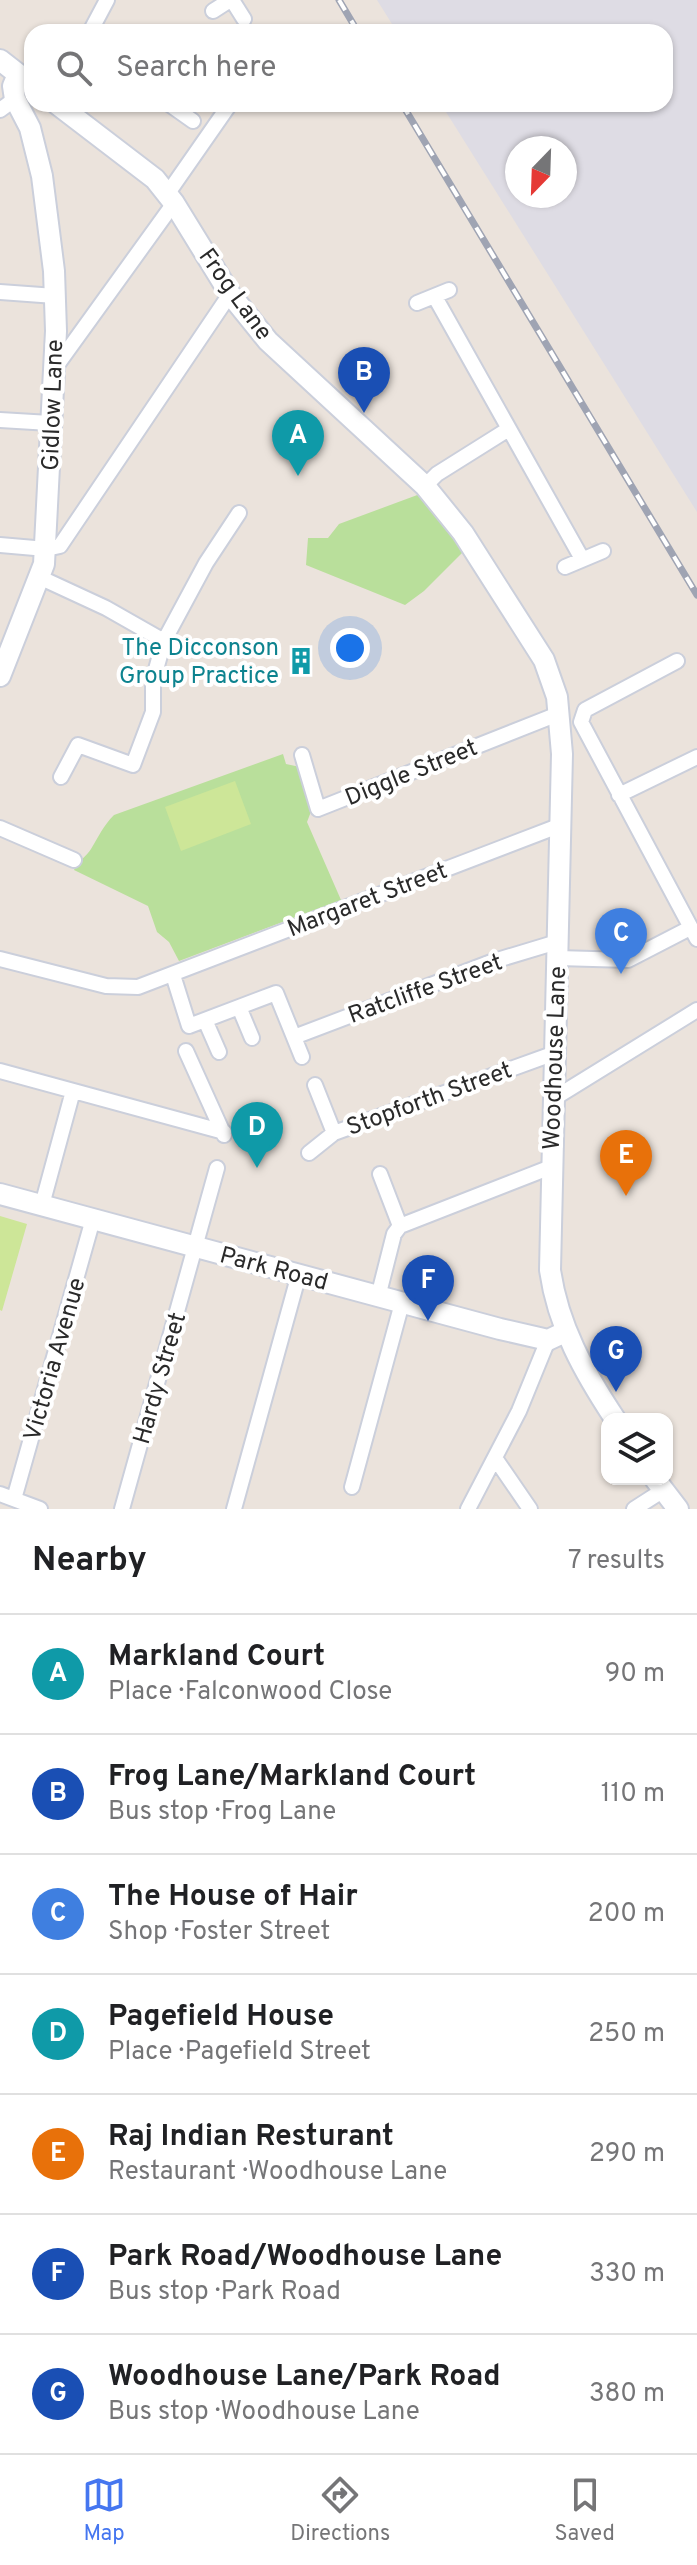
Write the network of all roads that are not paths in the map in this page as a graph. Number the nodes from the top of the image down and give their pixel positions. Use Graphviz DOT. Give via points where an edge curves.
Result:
graph roads {
  1 [pos="107,0"];
  2 [pos="231,0"];
  3 [pos="213,11"];
  4 [pos="244,19"];
  5 [pos="94,24"];
  6 [pos="0,60"];
  7 [pos="24,78"];
  8 [pos="24,80"];
  9 [pos="16,104"];
  10 [pos="68,112"];
  11 [pos="180,112"];
  12 [pos="225,112"];
  13 [pos="193,121"];
  14 [pos="171,198"];
  15 [pos="449,290"];
  16 [pos="0,292"];
  17 [pos="230,294"];
  18 [pos="55,296"];
  19 [pos="435,297"];
  20 [pos="417,303"];
  21 [pos="53,372"];
  22 [pos="0,420"];
  23 [pos="50,423"];
  24 [pos="507,430"];
  25 [pos="425,486"];
  26 [pos="239,513"];
  27 [pos="0,545"];
  28 [pos="46,549"];
  29 [pos="603,551"];
  30 [pos="581,557"];
  31 [pos="565,567"];
  32 [pos="39,577"];
  33 [pos="164,641"];
  34 [pos="677,661"];
  35 [pos="0,676"];
  36 [pos="553,681"];
  37 [pos="558,714"];
  38 [pos="302,755"];
  39 [pos="697,757"];
  40 [pos="61,777"];
  41 [pos="619,795"];
  42 [pos="561,825"];
  43 [pos="0,828"];
  44 [pos="74,860"];
  45 [pos="694,933"];
  46 [pos="557,950"];
  47 [pos="0,959"];
  48 [pos="173,975"];
  49 [pos="239,1007"];
  50 [pos="697,1010"];
  51 [pos="205,1020"];
  52 [pos="294,1037"];
  53 [pos="252,1038"];
  54 [pos="186,1051"];
  55 [pos="219,1052"];
  56 [pos="555,1053"];
  57 [pos="302,1057"];
  58 [pos="0,1071"];
  59 [pos="315,1085"];
  60 [pos="73,1091"];
  61 [pos="553,1099"];
  62 [pos="334,1133"];
  63 [pos="309,1153"];
  64 [pos="551,1167"];
  65 [pos="217,1168"];
  66 [pos="380,1174"];
  67 [pos="0,1194"];
  68 [pos="42,1205"];
  69 [pos="93,1219"];
  70 [pos="400,1226"];
  71 [pos="197,1247"];
  72 [pos="299,1274"];
  73 [pos="378,1297"];
  74 [pos="402,1303"];
  75 [pos="557,1336"];
  76 [pos="611,1413"];
  77 [pos="495,1458"];
  78 [pos="659,1485"];
  79 [pos="352,1487"];
  80 [pos="7,1497"];
  81 [pos="40,1509"];
  82 [pos="122,1509"];
  83 [pos="234,1509"];
  84 [pos="468,1509"];
  85 [pos="530,1509"];
  86 [pos="634,1509"];
  87 [pos="678,1509"];
  1 -- 5 [label="street"];
  2 -- 3 [label="street"];
  2 -- 4 [label="street"];
  6 -- 7 [label="street"];
  8 -- 9 [label="street, Gidlow Lane" via="13,86"];
  9 -- 18 [label="street, Gidlow Lane" via="30,128 42,176"];
  10 -- 14 [label="street, Frog Lane" via="133,160"];
  11 -- 13 [label="street"];
  12 -- 14 [label="street"];
  14 -- 17 [label="street, Frog Lane"];
  14 -- 21 [label="street"];
  15 -- 19 [label="street"];
  16 -- 18 [label="street"];
  17 -- 25 [label="street, Frog Lane" via="268,341"];
  17 -- 28 [label="street" via="60,546"];
  18 -- 21 [label="street, Gidlow Lane"];
  19 -- 20 [label="street"];
  19 -- 24 [label="street"];
  21 -- 23 [label="street, Gidlow Lane"];
  22 -- 23 [label="street"];
  23 -- 28 [label="street, Gidlow Lane"];
  24 -- 25 [label="street"];
  24 -- 30 [label="street"];
  25 -- 36 [label="street, Frog Lane" via="463,533"];
  26 -- 33 [label="street"];
  27 -- 28 [label="street"];
  28 -- 32 [label="street, Gidlow Lane"];
  29 -- 30 [label="street"];
  30 -- 31 [label="street"];
  32 -- 33 [label="street"];
  32 -- 35 [label="street, Gidlow Lane"];
  33 -- 40 [label="street" via="153,680 153,712 133,765 78,745"];
  34 -- 41 [label="street" via="581,715"];
  36 -- 37 [label="street, Woodhouse Lane"];
  37 -- 38 [label="street, Diggle Street" via="318,809"];
  37 -- 42 [label="street, Woodhouse Lane"];
  39 -- 41 [label="street"];
  41 -- 45 [label="street"];
  42 -- 46 [label="street, Woodhouse Lane"];
  42 -- 48 [label="street, Margaret Street"];
  43 -- 44 [label="street"];
  45 -- 46 [label="street, Ratcliffe Street" via="628,960"];
  46 -- 52 [label="street, Ratcliffe Street" via="494,961"];
  46 -- 56 [label="street, Woodhouse Lane"];
  47 -- 48 [label="street, Margaret Street" via="122,989"];
  48 -- 51 [label="street" via="189,1026"];
  49 -- 51 [label="street"];
  49 -- 52 [label="street" via="276,993"];
  49 -- 53 [label="street"];
  50 -- 61 [label="street"];
  51 -- 55 [label="street"];
  52 -- 57 [label="street"];
  54 -- 60 [label="street" via="224,1134"];
  56 -- 61 [label="street, Woodhouse Lane"];
  56 -- 62 [label="street, Stopforth Street"];
  58 -- 60 [label="street"];
  59 -- 62 [label="street"];
  60 -- 68 [label="street"];
  61 -- 64 [label="street, Woodhouse Lane"];
  62 -- 63 [label="street, Stopforth Street"];
  64 -- 70 [label="street"];
  64 -- 75 [label="street, Woodhouse Lane" via="550,1270"];
  65 -- 71 [label="street, Hardy Street"];
  66 -- 70 [label="street"];
  67 -- 68 [label="street, Park Road"];
  68 -- 69 [label="street, Park Road"];
  69 -- 71 [label="street, Park Road"];
  69 -- 80 [label="street, Victoria Avenue"];
  70 -- 73 [label="street"];
  71 -- 72 [label="street, Park Road"];
  71 -- 82 [label="street, Hardy Street"];
  72 -- 73 [label="street, Park Road"];
  72 -- 83 [label="street"];
  73 -- 74 [label="street, Park Road"];
  74 -- 75 [label="street, Park Road"];
  74 -- 79 [label="street"];
  75 -- 76 [label="street, Woodhouse Lane"];
  75 -- 77 [label="street"];
  77 -- 84 [label="street"];
  77 -- 85 [label="street"];
  78 -- 86 [label="street"];
  78 -- 87 [label="street"];
  80 -- 81 [label="street"];
}
